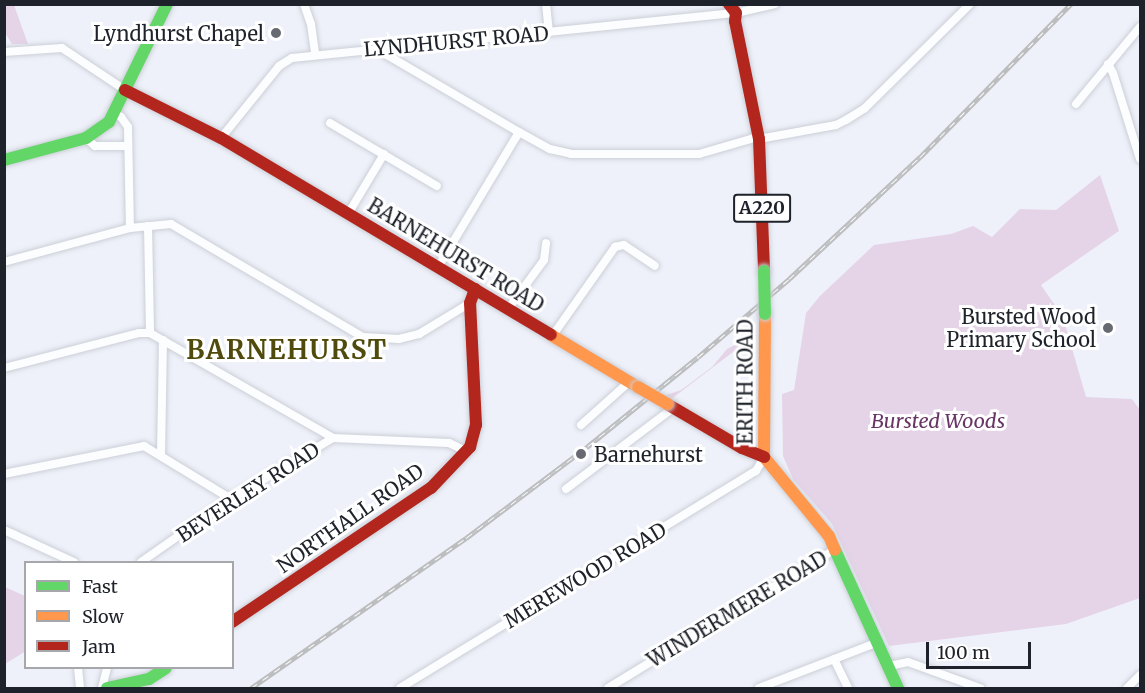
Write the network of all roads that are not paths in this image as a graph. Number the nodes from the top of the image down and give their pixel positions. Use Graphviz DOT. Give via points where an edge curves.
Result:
graph roads {
  1 [pos="167,4"];
  2 [pos="304,4"];
  3 [pos="546,4"];
  4 [pos="775,4"];
  5 [pos="970,4"];
  6 [pos="731,12"];
  7 [pos="1140,27"];
  8 [pos="549,32"];
  9 [pos="386,48"];
  10 [pos="4,52"];
  11 [pos="315,54"];
  12 [pos="1108,64"];
  13 [pos="125,90"];
  14 [pos="1076,104"];
  15 [pos="114,113"];
  16 [pos="330,123"];
  17 [pos="519,132"];
  18 [pos="86,138"];
  19 [pos="221,138"];
  20 [pos="757,139"];
  21 [pos="127,146"];
  22 [pos="384,154"];
  23 [pos="1140,159"];
  24 [pos="4,160"];
  25 [pos="437,186"];
  26 [pos="348,214"];
  27 [pos="148,226"];
  28 [pos="130,228"];
  29 [pos="546,243"];
  30 [pos="4,261"];
  31 [pos="655,266"];
  32 [pos="438,267"];
  33 [pos="474,289"];
  34 [pos="470,303"];
  35 [pos="508,309"];
  36 [pos="150,333"];
  37 [pos="553,335"];
  38 [pos="163,340"];
  39 [pos="4,368"];
  40 [pos="634,384"];
  41 [pos="670,406"];
  42 [pos="581,425"];
  43 [pos="333,438"];
  44 [pos="466,451"];
  45 [pos="161,455"];
  46 [pos="764,457"];
  47 [pos="4,474"];
  48 [pos="566,489"];
  49 [pos="231,499"];
  50 [pos="4,530"];
  51 [pos="836,549"];
  52 [pos="72,561"];
  53 [pos="142,561"];
  54 [pos="234,621"];
  55 [pos="878,642"];
  56 [pos="834,659"];
  57 [pos="889,666"];
  58 [pos="78,669"];
  59 [pos="107,669"];
  60 [pos="165,669"];
  61 [pos="1140,675"];
  62 [pos="415,679"];
  63 [pos="80,688"];
  64 [pos="102,688"];
  65 [pos="107,688"];
  66 [pos="400,688"];
  67 [pos="420,688"];
  68 [pos="608,688"];
  69 [pos="759,688"];
  70 [pos="848,688"];
  71 [pos="898,688"];
  72 [pos="980,688"];
  73 [pos="1127,688"];
  1 -- 13 [label="street"];
  2 -- 11 [label="street"];
  3 -- 8 [label="street"];
  4 -- 6 [label="street, LYNDHURST ROAD"];
  5 -- 20 [label="street" via="865,108 836,125"];
  6 -- 8 [label="street, LYNDHURST ROAD"];
  6 -- 20 [label="street, ERITH ROAD / A220"];
  7 -- 12 [label="street"];
  8 -- 9 [label="street, LYNDHURST ROAD"];
  9 -- 11 [label="street, LYNDHURST ROAD"];
  9 -- 17 [label="street" via="387,55"];
  10 -- 13 [label="street" via="62,48"];
  11 -- 19 [label="street, LYNDHURST ROAD" via="292,58 279,66"];
  12 -- 14 [label="street"];
  12 -- 23 [label="street"];
  13 -- 15 [label="street"];
  13 -- 19 [label="street, BARNEHURST ROAD"];
  15 -- 18 [label="street" via="99,131"];
  15 -- 21 [label="street" via="128,127"];
  16 -- 22 [label="street"];
  17 -- 20 [label="street" via="550,149 572,154 699,154"];
  17 -- 32 [label="street"];
  18 -- 21 [label="street" via="95,146"];
  18 -- 24 [label="street"];
  19 -- 26 [label="street, BARNEHURST ROAD"];
  20 -- 46 [label="street, ERITH ROAD / A220, bridge" via="765,314"];
  21 -- 28 [label="street"];
  22 -- 25 [label="street"];
  22 -- 26 [label="street"];
  26 -- 32 [label="street, BARNEHURST ROAD"];
  27 -- 28 [label="street"];
  27 -- 34 [label="street" via="171,224 363,337 399,339 419,334"];
  27 -- 36 [label="street"];
  28 -- 30 [label="street"];
  29 -- 35 [label="street" via="543,260"];
  31 -- 37 [label="street" via="624,245 615,246"];
  32 -- 33 [label="street, BARNEHURST ROAD"];
  33 -- 34 [label="street, NORTHALL ROAD"];
  33 -- 35 [label="street, BARNEHURST ROAD"];
  34 -- 44 [label="street, NORTHALL ROAD" via="476,425"];
  35 -- 37 [label="street, BARNEHURST ROAD"];
  36 -- 38 [label="street"];
  36 -- 39 [label="street"];
  37 -- 40 [label="street, BARNEHURST ROAD"];
  38 -- 43 [label="street"];
  38 -- 45 [label="street"];
  40 -- 41 [label="street, BARNEHURST ROAD, bridge"];
  40 -- 42 [label="street"];
  41 -- 46 [label="street, BARNEHURST ROAD"];
  41 -- 48 [label="street"];
  43 -- 44 [label="street, BEVERLEY ROAD" via="449,443"];
  43 -- 49 [label="street, BEVERLEY ROAD"];
  44 -- 54 [label="street, NORTHALL ROAD" via="431,488"];
  45 -- 47 [label="street" via="144,446"];
  45 -- 49 [label="street"];
  46 -- 51 [label="street, ERITH ROAD"];
  46 -- 62 [label="street, MEREWOOD ROAD" via="756,471"];
  49 -- 53 [label="street, BEVERLEY ROAD"];
  50 -- 52 [label="street"];
  51 -- 55 [label="street, ERITH ROAD"];
  51 -- 68 [label="street, WINDERMERE ROAD"];
  55 -- 56 [label="street"];
  55 -- 57 [label="street, ERITH ROAD"];
  56 -- 69 [label="street"];
  56 -- 70 [label="street"];
  57 -- 71 [label="street, ERITH ROAD"];
  57 -- 72 [label="street" via="908,662"];
  58 -- 63 [label="street"];
  59 -- 64 [label="street"];
  60 -- 65 [label="street" via="150,679"];
  61 -- 73 [label="street"];
  62 -- 66 [label="street, MEREWOOD ROAD"];
  62 -- 67 [label="street"];
}
